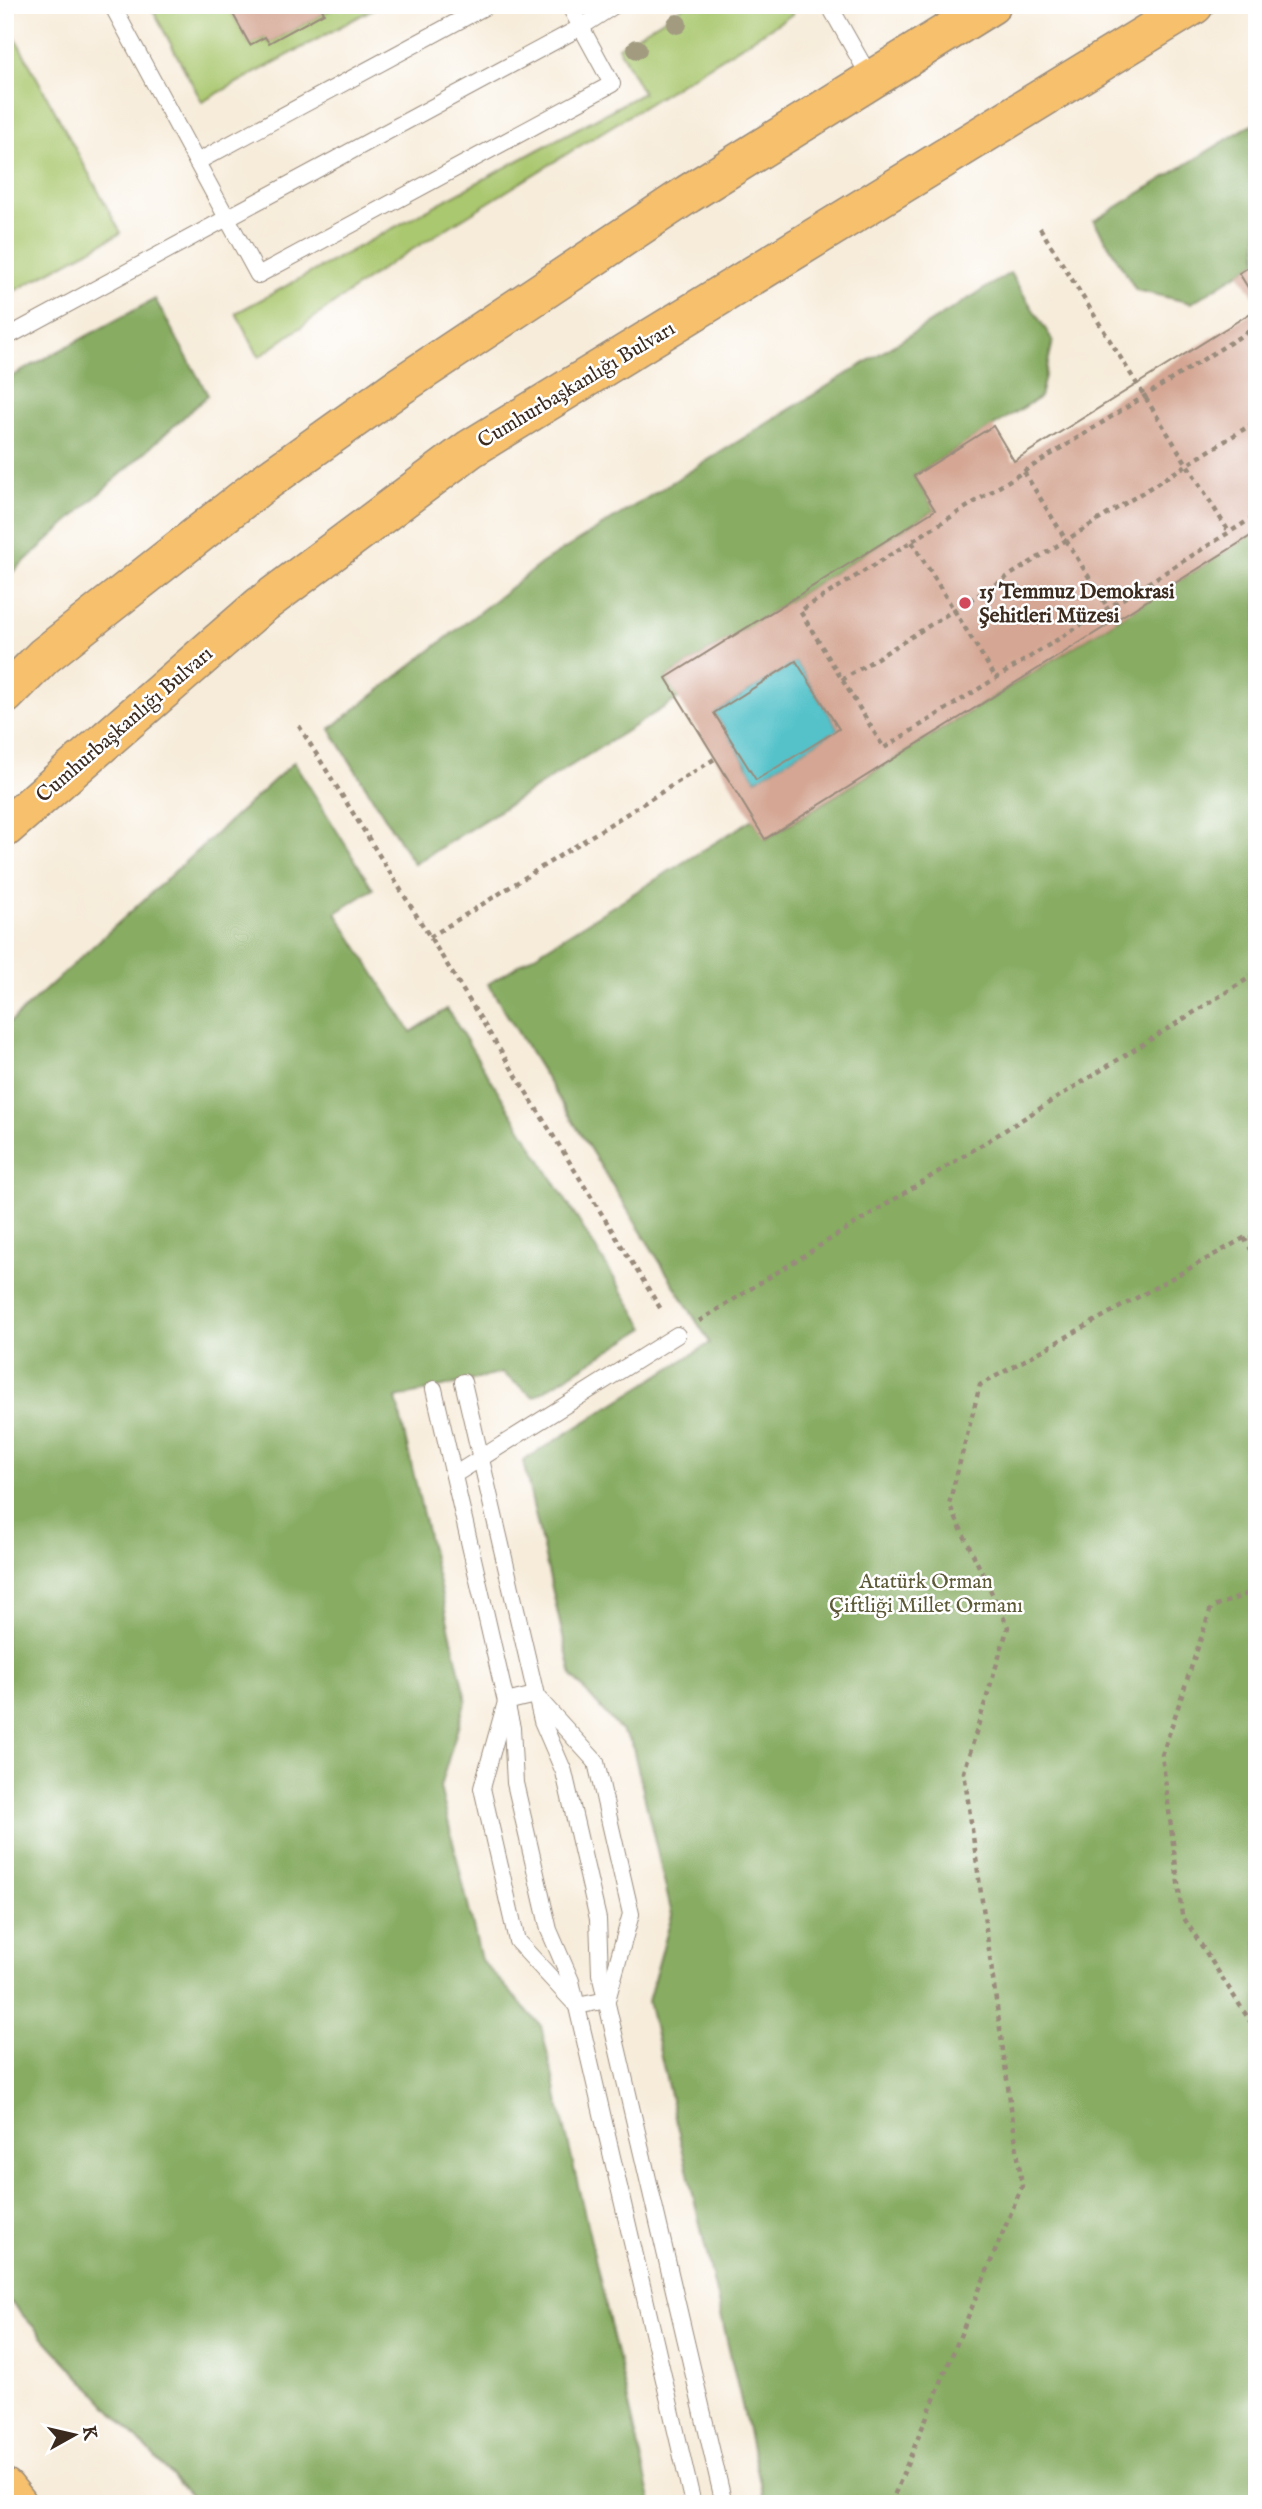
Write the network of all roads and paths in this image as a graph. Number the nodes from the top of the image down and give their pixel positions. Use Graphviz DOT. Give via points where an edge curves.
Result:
graph roads {
  1 [pos="112,5"];
  2 [pos="488,5"];
  3 [pos="569,5"];
  4 [pos="615,5"];
  5 [pos="829,5"];
  6 [pos="1195,5"];
  7 [pos="986,6"];
  8 [pos="581,27"];
  9 [pos="871,79"];
  10 [pos="197,162"];
  11 [pos="227,218"];
  12 [pos="1040,228"];
  13 [pos="1257,326"];
  14 [pos="5,338"];
  15 [pos="1145,396"];
  16 [pos="1257,421"];
  17 [pos="1187,464"];
  18 [pos="1024,472"];
  19 [pos="1257,515"];
  20 [pos="1229,532"];
  21 [pos="1066,540"];
  22 [pos="912,542"];
  23 [pos="1108,608"];
  24 [pos="954,610"];
  25 [pos="44,656"];
  26 [pos="996,678"];
  27 [pos="842,680"];
  28 [pos="5,682"];
  29 [pos="5,695"];
  30 [pos="299,726"];
  31 [pos="716,758"];
  32 [pos="5,828"];
  33 [pos="430,937"];
  34 [pos="1257,974"];
  35 [pos="1257,1237"];
  36 [pos="1244,1238"];
  37 [pos="1257,1259"];
  38 [pos="677,1335"];
  39 [pos="463,1382"];
  40 [pos="434,1389"];
  41 [pos="481,1458"];
  42 [pos="454,1475"];
  43 [pos="1257,1590"];
  44 [pos="536,1695"];
  45 [pos="506,1702"];
  46 [pos="607,2000"];
  47 [pos="577,2006"];
  48 [pos="1257,2032"];
  49 [pos="5,2488"];
  50 [pos="18,2504"];
  51 [pos="693,2504"];
  52 [pos="724,2504"];
  53 [pos="897,2504"];
  1 -- 10 [label="lane"];
  2 -- 10 [label="lane"];
  3 -- 8 [label="lane"];
  4 -- 8 [label="lane"];
  5 -- 9 [label="lane"];
  6 -- 32 [label="main road, Cumhurbaşkanlığı Bulvarı" via="470,449 260,606"];
  7 -- 9 [label="main road"];
  8 -- 11 [label="lane"];
  8 -- 11 [label="lane" via="612,84 551,117 258,275"];
  9 -- 25 [label="main road" via="688,194 397,388 261,485"];
  10 -- 11 [label="lane"];
  11 -- 14 [label="lane"];
  12 -- 15 [label="path"];
  13 -- 15 [label="path"];
  15 -- 17 [label="path"];
  15 -- 18 [label="path"];
  16 -- 17 [label="path"];
  17 -- 20 [label="path"];
  17 -- 21 [label="path"];
  18 -- 21 [label="path"];
  18 -- 22 [label="path"];
  19 -- 20 [label="path"];
  20 -- 23 [label="path"];
  21 -- 23 [label="path"];
  21 -- 24 [label="path"];
  22 -- 24 [label="path"];
  22 -- 27 [label="path" via="800,611"];
  23 -- 26 [label="path"];
  24 -- 26 [label="path"];
  24 -- 27 [label="path"];
  25 -- 28 [label="main road"];
  25 -- 29 [label="main road"];
  26 -- 27 [label="path" via="884,748"];
  30 -- 33 [label="path"];
  31 -- 33 [label="path"];
  33 -- 38 [label="path"];
  34 -- 38 [label="path"];
  35 -- 36 [label="path"];
  36 -- 37 [label="path"];
  36 -- 53 [label="path" via="980,1385 949,1504 1008,1627 964,1772 1022,2186 894,2496"];
  38 -- 41 [label="lane"];
  39 -- 41 [label="lane"];
  40 -- 42 [label="lane"];
  41 -- 42 [label="lane"];
  41 -- 44 [label="lane"];
  42 -- 45 [label="lane"];
  43 -- 48 [label="path" via="1211,1608 1162,1755 1182,1915"];
  44 -- 45 [label="lane"];
  44 -- 46 [label="lane" via="564,1772 598,1919 600,1974"];
  44 -- 46 [label="lane" via="596,1762 602,1787 631,1914"];
  45 -- 47 [label="lane" via="515,1783 549,1930"];
  45 -- 47 [label="lane" via="482,1788 496,1852 517,1941"];
  46 -- 47 [label="lane"];
  46 -- 52 [label="lane"];
  47 -- 51 [label="lane"];
  49 -- 50 [label="main road"];
}
